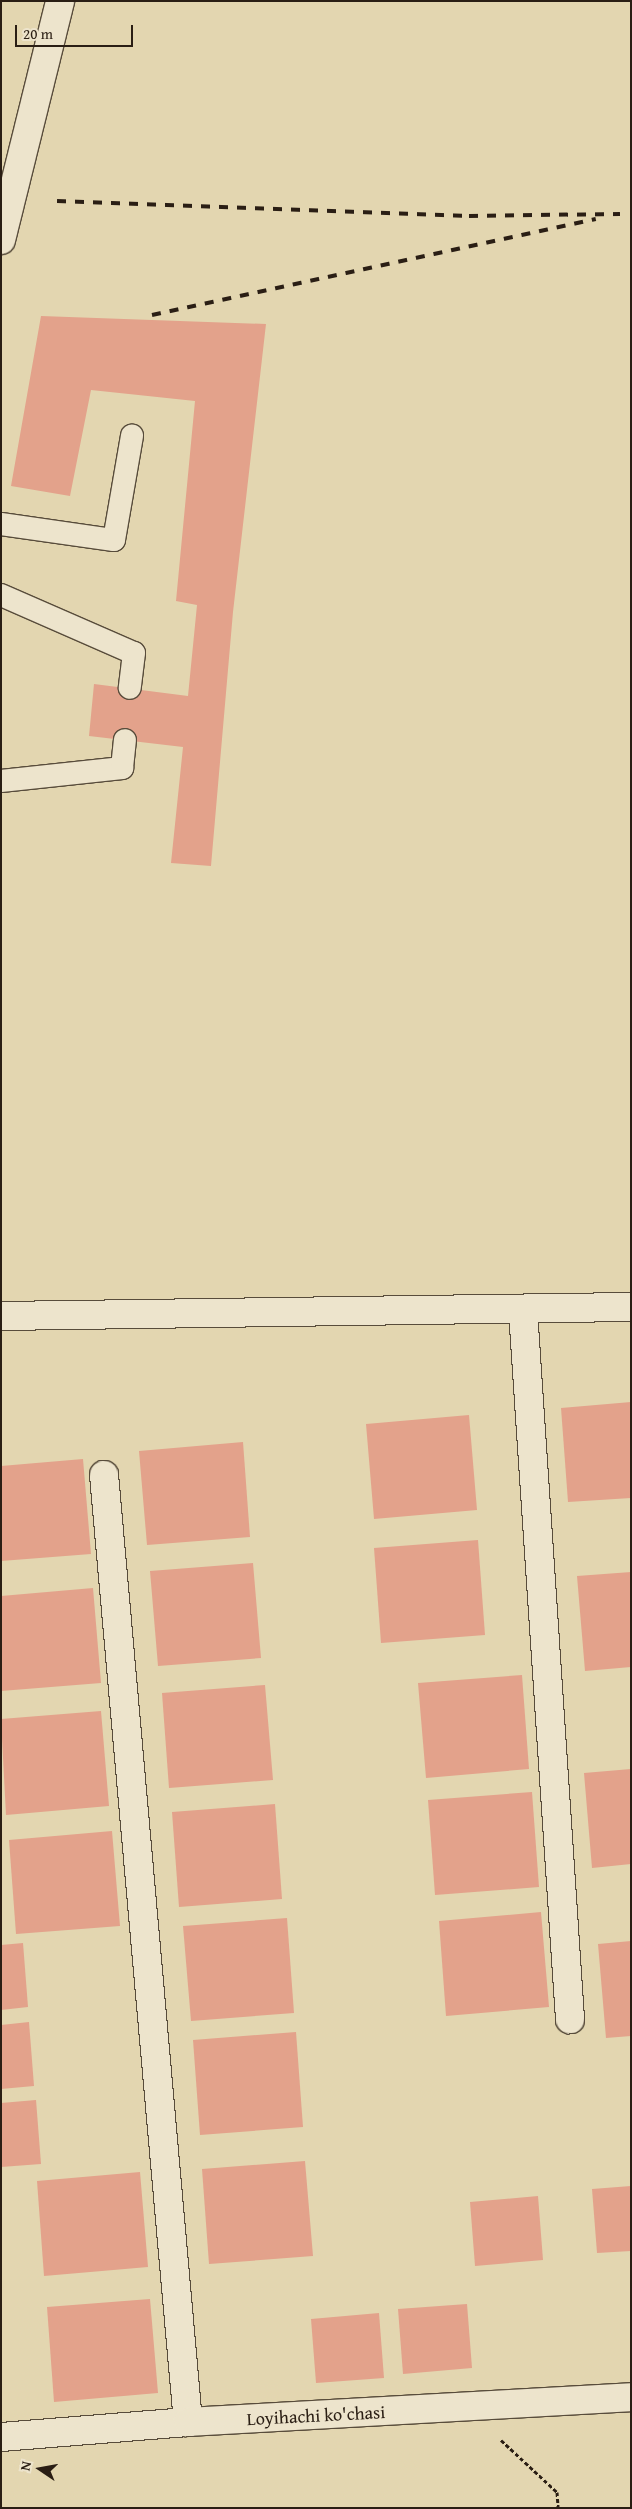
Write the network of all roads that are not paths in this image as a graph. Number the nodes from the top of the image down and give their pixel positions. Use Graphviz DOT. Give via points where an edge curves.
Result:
graph roads {
  1 [pos="60,1"];
  2 [pos="1,240"];
  3 [pos="132,436"];
  4 [pos="1,524"];
  5 [pos="1,595"];
  6 [pos="130,688"];
  7 [pos="125,740"];
  8 [pos="1,781"];
  9 [pos="631,1307"];
  10 [pos="524,1311"];
  11 [pos="1,1316"];
  12 [pos="104,1475"];
  13 [pos="570,2019"];
  14 [pos="631,2398"];
  15 [pos="188,2422"];
  16 [pos="1,2437"];
  1 -- 2 [label="street"];
  3 -- 4 [label="lane" via="114,540"];
  5 -- 6 [label="lane" via="134,653"];
  7 -- 8 [label="lane" via="122,768"];
  9 -- 10 [label="street"];
  10 -- 11 [label="street"];
  10 -- 13 [label="street"];
  12 -- 15 [label="street"];
  14 -- 15 [label="street, Loyihachi ko'chasi"];
  15 -- 16 [label="street, Loyihachi ko'chasi"];
}
